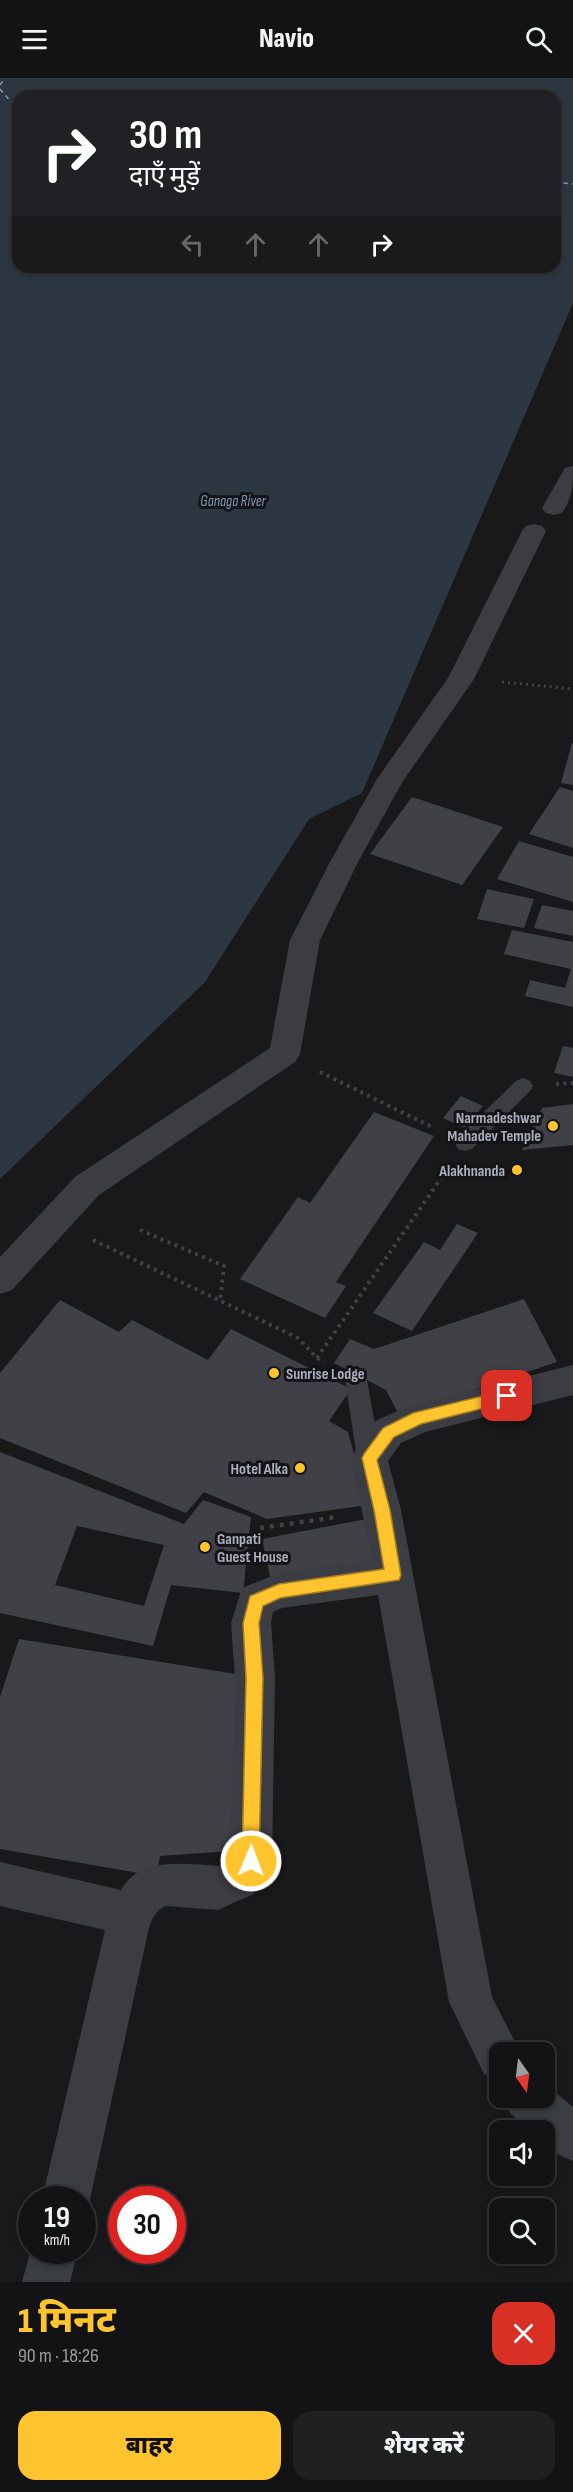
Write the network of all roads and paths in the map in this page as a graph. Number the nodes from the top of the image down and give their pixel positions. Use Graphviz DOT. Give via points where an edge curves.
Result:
graph roads {
  1 [pos="573,473"];
  2 [pos="461,679"];
  3 [pos="573,688"];
  4 [pos="284,1054"];
  5 [pos="523,1086"];
  6 [pos="465,1143"];
  7 [pos="54,1221"];
  8 [pos="140,1230"];
  9 [pos="0,1280"];
  10 [pos="219,1301"];
  11 [pos="317,1358"];
  12 [pos="356,1380"];
  13 [pos="573,1380"];
  14 [pos="369,1458"];
  15 [pos="382,1510"];
  16 [pos="260,1528"];
  17 [pos="393,1575"];
  18 [pos="0,1884"];
  19 [pos="131,1914"];
  20 [pos="492,2042"];
  21 [pos="539,2108"];
  22 [pos="573,2138"];
  23 [pos="69,2186"];
  24 [pos="50,2264"];
  25 [pos="46,2282"];
  1 -- 2 [label="street" via="553,509 534,531"];
  2 -- 3 [label="path"];
  2 -- 4 [label="street" via="391,779 305,940"];
  4 -- 6 [label="path"];
  4 -- 7 [label="street" via="87,1186"];
  5 -- 6 [label="lane"];
  6 -- 11 [label="path"];
  7 -- 9 [label="street"];
  7 -- 10 [label="path"];
  8 -- 10 [label="path" via="224,1266"];
  10 -- 11 [label="path" via="298,1338"];
  11 -- 12 [label="path"];
  12 -- 14 [label="lane"];
  13 -- 14 [label="street" via="419,1418 388,1432"];
  14 -- 15 [label="street"];
  15 -- 16 [label="path"];
  15 -- 17 [label="street"];
  17 -- 19 [label="street" via="279,1591 256,1601 251,1623 255,1678 251,1861 239,1879 218,1888 166,1884 143,1893"];
  17 -- 20 [label="street" via="471,2002"];
  18 -- 19 [label="street"];
  19 -- 23 [label="street"];
  21 -- 22 [label="street"];
  24 -- 25 [label="street"];
}
